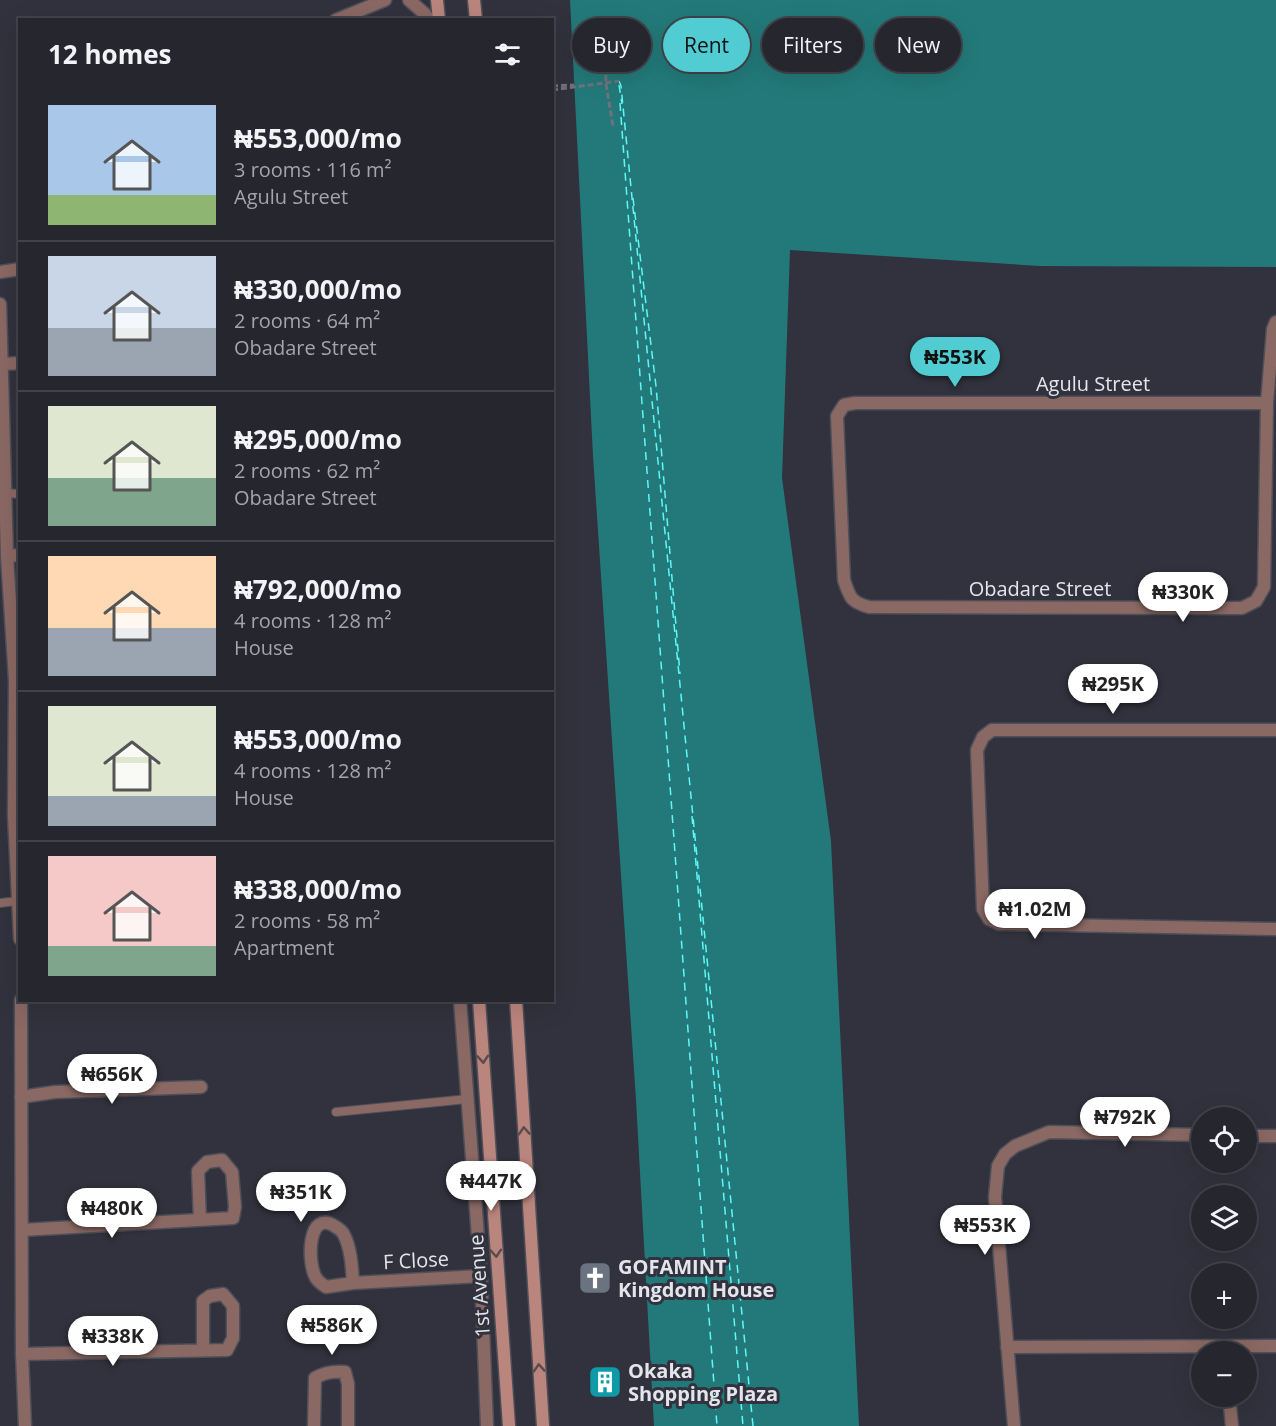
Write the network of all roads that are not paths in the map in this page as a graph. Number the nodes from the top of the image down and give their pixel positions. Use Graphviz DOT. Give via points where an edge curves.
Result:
graph roads {
  1 [pos="385,0"];
  2 [pos="409,0"];
  3 [pos="437,0"];
  4 [pos="474,0"];
  5 [pos="341,18"];
  6 [pos="428,18"];
  7 [pos="439,18"];
  8 [pos="476,18"];
  9 [pos="18,269"];
  10 [pos="0,272"];
  11 [pos="0,304"];
  12 [pos="1276,322"];
  13 [pos="18,363"];
  14 [pos="3,364"];
  15 [pos="1268,403"];
  16 [pos="6,493"];
  17 [pos="18,494"];
  18 [pos="13,556"];
  19 [pos="844,580"];
  20 [pos="17,680"];
  21 [pos="1276,730"];
  22 [pos="17,816"];
  23 [pos="17,901"];
  24 [pos="0,903"];
  25 [pos="18,914"];
  26 [pos="1276,929"];
  27 [pos="21,1002"];
  28 [pos="460,1002"];
  29 [pos="478,1002"];
  30 [pos="516,1002"];
  31 [pos="201,1087"];
  32 [pos="21,1097"];
  33 [pos="468,1099"];
  34 [pos="336,1112"];
  35 [pos="1191,1135"];
  36 [pos="1257,1136"];
  37 [pos="1276,1136"];
  38 [pos="200,1220"];
  39 [pos="22,1230"];
  40 [pos="481,1276"];
  41 [pos="353,1283"];
  42 [pos="1276,1346"];
  43 [pos="1007,1347"];
  44 [pos="1257,1347"];
  45 [pos="1191,1349"];
  46 [pos="203,1350"];
  47 [pos="22,1354"];
  48 [pos="1230,1407"];
  49 [pos="25,1426"];
  50 [pos="314,1426"];
  51 [pos="348,1426"];
  52 [pos="487,1426"];
  53 [pos="508,1426"];
  54 [pos="543,1426"];
  55 [pos="1014,1426"];
  56 [pos="1232,1426"];
  1 -- 5 [label="street"];
  2 -- 6 [label="street"];
  3 -- 7 [label="main road"];
  4 -- 8 [label="main road"];
  9 -- 10 [label="street"];
  11 -- 14 [label="street"];
  12 -- 15 [label="street, Obadare Street"];
  13 -- 14 [label="street"];
  14 -- 16 [label="street"];
  15 -- 19 [label="street, Agulu Street" via="844,405 837,416"];
  15 -- 19 [label="street, Obadare Street" via="1264,587 1256,601 1242,608 869,607 856,603"];
  16 -- 17 [label="lane"];
  16 -- 18 [label="street"];
  18 -- 20 [label="street"];
  20 -- 22 [label="street"];
  21 -- 26 [label="street" via="992,730 977,750 983,909 989,919 999,924"];
  22 -- 23 [label="street"];
  23 -- 24 [label="lane"];
  23 -- 25 [label="street"];
  27 -- 32 [label="street"];
  28 -- 33 [label="street"];
  29 -- 53 [label="main road, 1st Avenue, one-way"];
  54 -- 30 [label="main road, one-way"];
  31 -- 32 [label="street" via="56,1092"];
  32 -- 39 [label="street"];
  33 -- 34 [label="lane"];
  33 -- 40 [label="street"];
  35 -- 43 [label="street" via="1049,1132 1005,1154 998,1166 995,1197"];
  36 -- 37 [label="street"];
  38 -- 38 [label="street" via="233,1218 232,1173 222,1160 207,1162 198,1171"];
  38 -- 39 [label="street"];
  39 -- 47 [label="street"];
  40 -- 41 [label="street, F Close"];
  40 -- 52 [label="street"];
  41 -- 41 [label="street, F Close" via="342,1231 332,1224 321,1224 314,1230 309,1247 316,1277 326,1287"];
  42 -- 44 [label="street"];
  43 -- 45 [label="street"];
  43 -- 55 [label="street"];
  46 -- 46 [label="street" via="227,1350 233,1338 233,1306 223,1294 203,1301"];
  46 -- 47 [label="street"];
  47 -- 49 [label="street"];
  48 -- 56 [label="street"];
  50 -- 51 [label="street" via="315,1378 336,1371 345,1372 348,1384"];
}
